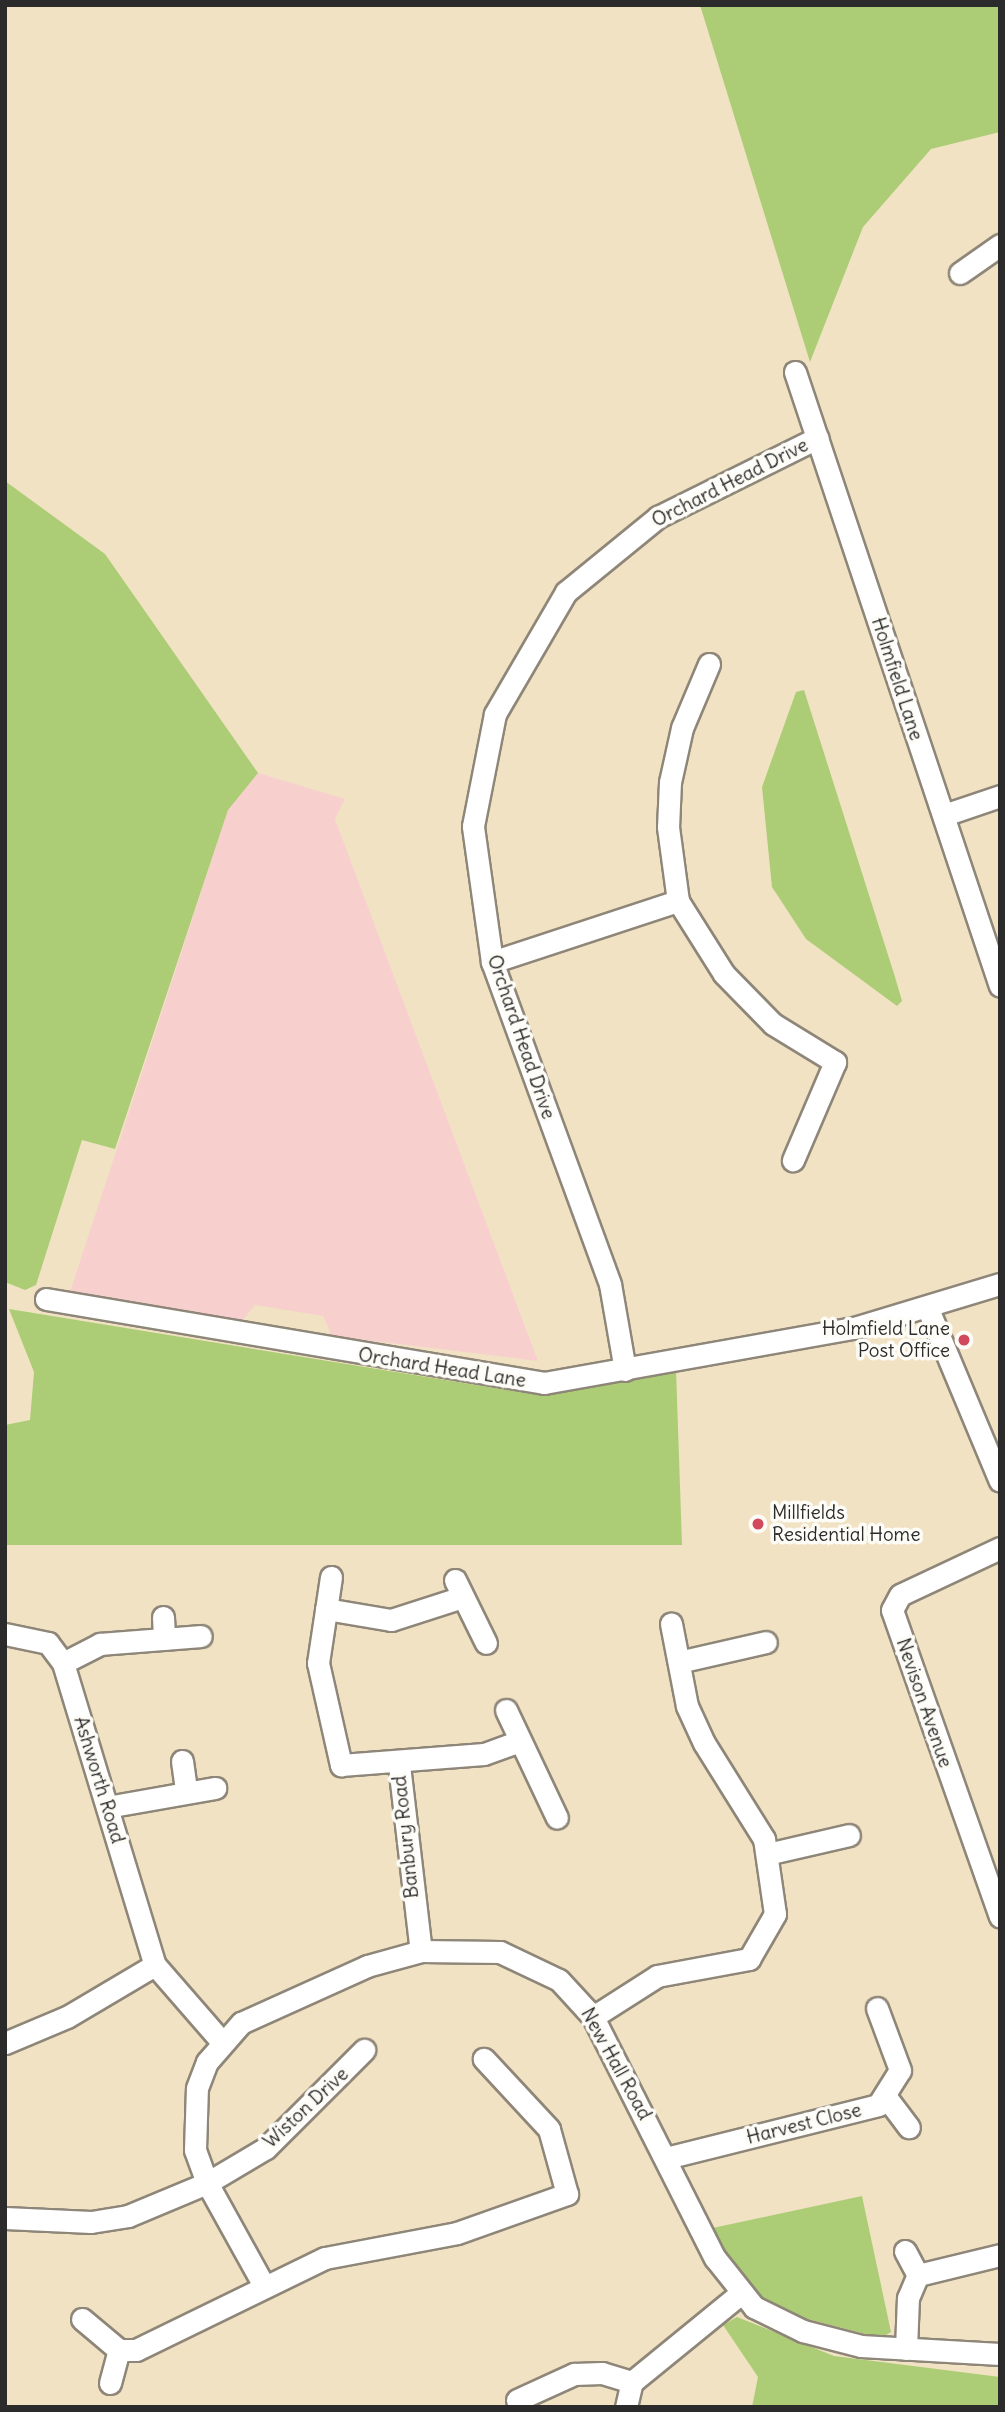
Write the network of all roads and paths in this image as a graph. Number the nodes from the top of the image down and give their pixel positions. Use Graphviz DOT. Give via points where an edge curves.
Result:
graph roads {
  1 [pos="996,254"];
  2 [pos="960,273"];
  3 [pos="795,372"];
  4 [pos="817,438"];
  5 [pos="709,664"];
  6 [pos="1000,796"];
  7 [pos="944,815"];
  8 [pos="678,901"];
  9 [pos="492,962"];
  10 [pos="1000,986"];
  11 [pos="793,1160"];
  12 [pos="1000,1284"];
  13 [pos="46,1299"];
  14 [pos="928,1309"];
  15 [pos="625,1370"];
  16 [pos="1000,1481"];
  17 [pos="1000,1548"];
  18 [pos="331,1577"];
  19 [pos="326,1609"];
  20 [pos="163,1617"];
  21 [pos="671,1624"];
  22 [pos="5,1634"];
  23 [pos="201,1636"];
  24 [pos="164,1639"];
  25 [pos="765,1642"];
  26 [pos="486,1643"];
  27 [pos="679,1662"];
  28 [pos="63,1663"];
  29 [pos="506,1710"];
  30 [pos="519,1741"];
  31 [pos="182,1761"];
  32 [pos="398,1765"];
  33 [pos="215,1788"];
  34 [pos="186,1791"];
  35 [pos="107,1807"];
  36 [pos="557,1818"];
  37 [pos="849,1835"];
  38 [pos="767,1854"];
  39 [pos="1000,1917"];
  40 [pos="421,1951"];
  41 [pos="155,1965"];
  42 [pos="877,2008"];
  43 [pos="593,2017"];
  44 [pos="222,2042"];
  45 [pos="5,2043"];
  46 [pos="365,2050"];
  47 [pos="484,2060"];
  48 [pos="886,2097"];
  49 [pos="909,2127"];
  50 [pos="666,2158"];
  51 [pos="207,2183"];
  52 [pos="5,2218"];
  53 [pos="905,2251"];
  54 [pos="1000,2255"];
  55 [pos="918,2275"];
  56 [pos="263,2284"];
  57 [pos="740,2294"];
  58 [pos="82,2319"];
  59 [pos="906,2349"];
  60 [pos="119,2350"];
  61 [pos="1000,2354"];
  62 [pos="632,2382"];
  63 [pos="110,2383"];
  64 [pos="517,2400"];
  65 [pos="626,2407"];
  1 -- 2 [label="street"];
  3 -- 4 [label="street, Holmfield Lane"];
  4 -- 7 [label="street, Holmfield Lane"];
  4 -- 9 [label="street, Orchard Head Drive" via="657,517 566,592 495,714 473,826"];
  5 -- 8 [label="street" via="682,728 670,782 668,827"];
  6 -- 7 [label="street"];
  7 -- 10 [label="street, Holmfield Lane"];
  8 -- 9 [label="street"];
  8 -- 11 [label="street" via="724,974 773,1024 835,1062"];
  9 -- 15 [label="street, Orchard Head Drive" via="610,1284"];
  12 -- 14 [label="street, Orchard Head Lane"];
  13 -- 15 [label="street, Orchard Head Lane" via="508,1381 572,1381"];
  14 -- 15 [label="street, Orchard Head Lane"];
  14 -- 16 [label="street"];
  17 -- 39 [label="street, Nevison Avenue" via="900,1595 892,1610"];
  18 -- 19 [label="street, Banbury Road"];
  19 -- 26 [label="street" via="391,1620 457,1589"];
  19 -- 32 [label="street, Banbury Road" via="318,1664 330,1694 337,1761 347,1768"];
  20 -- 24 [label="street"];
  21 -- 27 [label="street"];
  22 -- 28 [label="street" via="48,1643"];
  23 -- 24 [label="street"];
  24 -- 28 [label="street" via="100,1644"];
  25 -- 27 [label="street"];
  27 -- 38 [label="street" via="704,1743 751,1814"];
  28 -- 35 [label="street, Ashworth Road"];
  29 -- 30 [label="street"];
  30 -- 32 [label="street" via="484,1754"];
  30 -- 36 [label="street"];
  31 -- 34 [label="street"];
  32 -- 40 [label="street, Banbury Road"];
  33 -- 34 [label="street"];
  34 -- 35 [label="street"];
  35 -- 41 [label="street, Ashworth Road"];
  37 -- 38 [label="street"];
  38 -- 43 [label="street" via="775,1914 749,1959 657,1976"];
  40 -- 43 [label="street, New Hall Road" via="477,1949 520,1958 567,1987"];
  40 -- 44 [label="street, New Hall Road" via="299,1993 241,2023"];
  41 -- 44 [label="street, Ashworth Road"];
  41 -- 45 [label="street" via="68,2017"];
  42 -- 48 [label="street, Harvest Close" via="900,2070"];
  43 -- 50 [label="street, New Hall Road"];
  44 -- 51 [label="street, New Hall Road" via="207,2062 195,2109 195,2150"];
  46 -- 51 [label="street, Wiston Drive" via="266,2148"];
  47 -- 56 [label="street" via="544,2121 567,2194 434,2239 347,2250"];
  48 -- 49 [label="street"];
  48 -- 50 [label="street, Harvest Close" via="859,2113"];
  50 -- 57 [label="street, New Hall Road"];
  51 -- 52 [label="street" via="128,2216 92,2222"];
  51 -- 56 [label="street, New Hall Road"];
  53 -- 55 [label="street"];
  54 -- 55 [label="street"];
  55 -- 59 [label="street" via="908,2298"];
  56 -- 60 [label="street" via="153,2344"];
  57 -- 59 [label="street, New Hall Road" via="768,2316 803,2331 861,2346"];
  57 -- 62 [label="street"];
  58 -- 60 [label="street"];
  59 -- 61 [label="street, New Hall Road"];
  60 -- 63 [label="street"];
  62 -- 64 [label="street" via="602,2373 574,2374"];
  62 -- 65 [label="street"];
}
